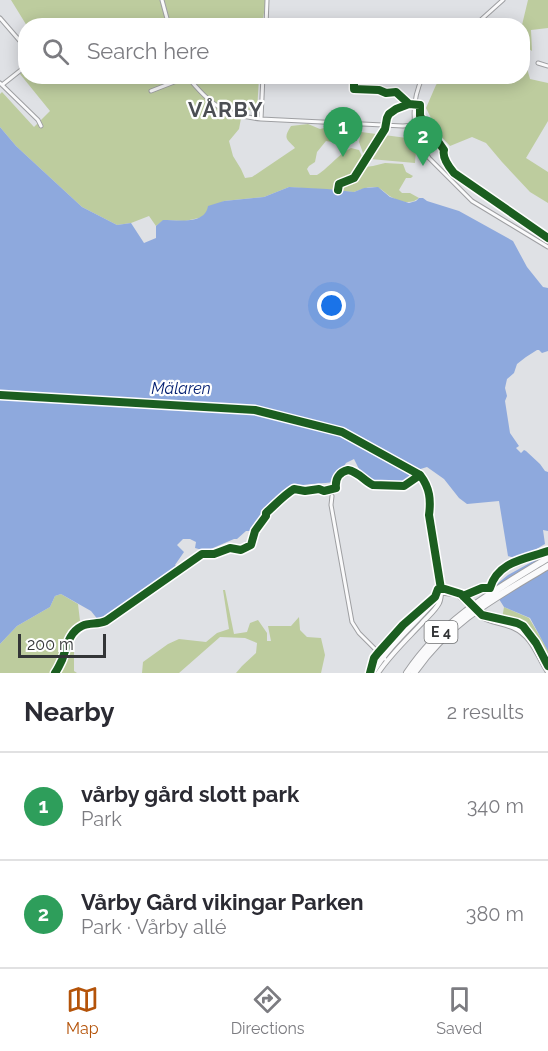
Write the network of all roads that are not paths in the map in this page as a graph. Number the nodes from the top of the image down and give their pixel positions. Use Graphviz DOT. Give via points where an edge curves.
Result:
graph roads {
  1 [pos="162,0"];
  2 [pos="267,0"];
  3 [pos="503,0"];
  4 [pos="0,18"];
  5 [pos="167,18"];
  6 [pos="266,18"];
  7 [pos="483,18"];
  8 [pos="18,39"];
  9 [pos="538,63"];
  10 [pos="548,66"];
  11 [pos="18,72"];
  12 [pos="1,84"];
  13 [pos="169,84"];
  14 [pos="193,84"];
  15 [pos="263,84"];
  16 [pos="420,84"];
  17 [pos="151,91"];
  18 [pos="261,119"];
  19 [pos="414,125"];
  20 [pos="41,126"];
  21 [pos="443,153"];
  22 [pos="459,177"];
  23 [pos="454,183"];
  24 [pos="534,228"];
  25 [pos="529,236"];
  26 [pos="548,238"];
  27 [pos="548,247"];
  28 [pos="413,472"];
  29 [pos="332,496"];
  30 [pos="548,558"];
  31 [pos="548,566"];
  32 [pos="441,593"];
  33 [pos="484,601"];
  34 [pos="467,604"];
  35 [pos="478,615"];
  36 [pos="385,659"];
  37 [pos="373,673"];
  38 [pos="378,673"];
  39 [pos="407,673"];
  40 [pos="414,673"];
  41 [pos="548,673"];
  1 -- 5 [label="street"];
  2 -- 6 [label="street"];
  3 -- 7 [label="street"];
  4 -- 8 [label="street"];
  9 -- 10 [label="street"];
  11 -- 12 [label="street"];
  12 -- 20 [label="street"];
  13 -- 17 [label="street"];
  14 -- 18 [label="street" via="219,108"];
  15 -- 18 [label="street"];
  16 -- 19 [label="street" via="415,97"];
  18 -- 19 [label="street"];
  19 -- 23 [label="street" via="423,150"];
  21 -- 22 [label="street"];
  22 -- 23 [label="street"];
  22 -- 24 [label="street"];
  23 -- 25 [label="street" via="479,206"];
  24 -- 25 [label="street"];
  24 -- 26 [label="street"];
  25 -- 27 [label="street"];
  28 -- 32 [label="main road" via="420,475 428,488"];
  29 -- 36 [label="street" via="352,622"];
  30 -- 33 [label="highway, E 4"];
  31 -- 33 [label="highway, E 4"];
  32 -- 34 [label="street" via="454,594"];
  32 -- 36 [label="main road" via="437,606"];
  33 -- 39 [label="highway, E 4" via="453,620"];
  33 -- 40 [label="highway, E 4" via="441,639"];
  35 -- 41 [label="street" via="523,634"];
  36 -- 37 [label="main road"];
  36 -- 38 [label="main road"];
}
